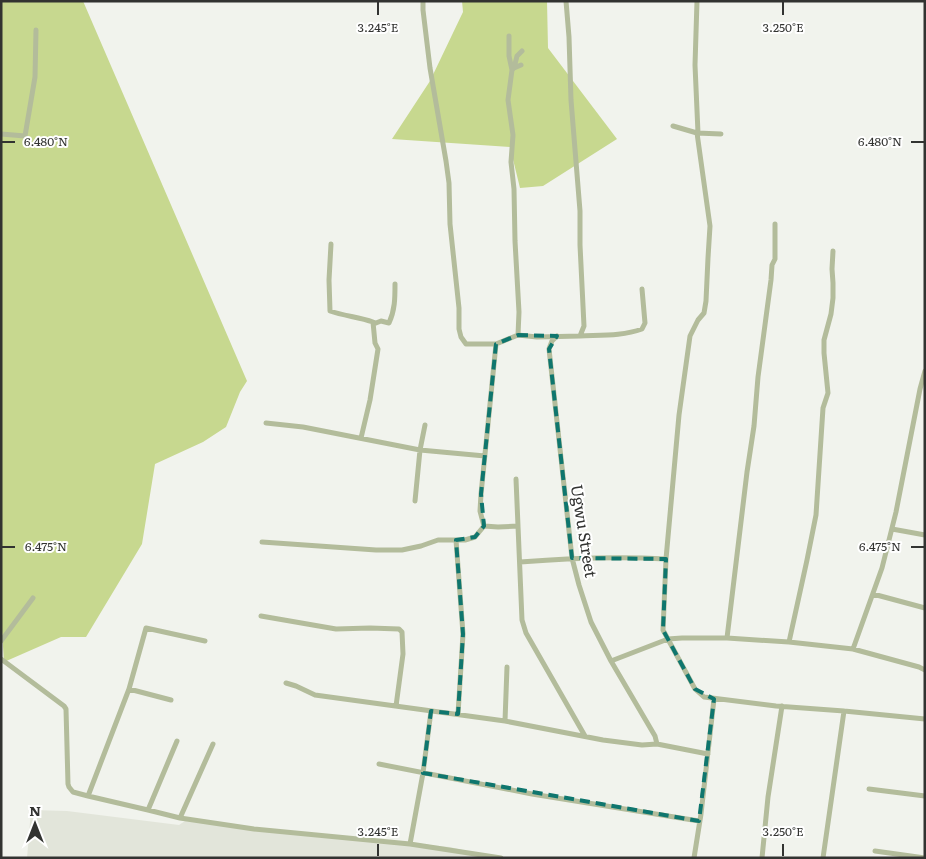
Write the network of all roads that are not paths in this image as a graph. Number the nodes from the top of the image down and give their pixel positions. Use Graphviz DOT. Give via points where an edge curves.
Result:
graph roads {
  1 [pos="422,1"];
  2 [pos="566,1"];
  3 [pos="697,1"];
  4 [pos="36,30"];
  5 [pos="510,36"];
  6 [pos="522,52"];
  7 [pos="521,65"];
  8 [pos="513,69"];
  9 [pos="673,126"];
  10 [pos="698,133"];
  11 [pos="1,134"];
  12 [pos="721,134"];
  13 [pos="775,224"];
  14 [pos="331,244"];
  15 [pos="833,251"];
  16 [pos="396,284"];
  17 [pos="642,289"];
  18 [pos="373,322"];
  19 [pos="518,335"];
  20 [pos="557,336"];
  21 [pos="580,336"];
  22 [pos="496,344"];
  23 [pos="925,371"];
  24 [pos="266,423"];
  25 [pos="425,426"];
  26 [pos="361,438"];
  27 [pos="420,450"];
  28 [pos="485,456"];
  29 [pos="516,479"];
  30 [pos="416,501"];
  31 [pos="484,526"];
  32 [pos="518,526"];
  33 [pos="892,529"];
  34 [pos="925,535"];
  35 [pos="456,540"];
  36 [pos="262,542"];
  37 [pos="572,558"];
  38 [pos="666,559"];
  39 [pos="520,562"];
  40 [pos="873,594"];
  41 [pos="33,598"];
  42 [pos="925,608"];
  43 [pos="261,616"];
  44 [pos="728,638"];
  45 [pos="668,639"];
  46 [pos="1,641"];
  47 [pos="205,641"];
  48 [pos="789,642"];
  49 [pos="853,649"];
  50 [pos="1,659"];
  51 [pos="611,661"];
  52 [pos="507,667"];
  53 [pos="925,670"];
  54 [pos="286,683"];
  55 [pos="129,689"];
  56 [pos="714,699"];
  57 [pos="171,700"];
  58 [pos="396,706"];
  59 [pos="782,706"];
  60 [pos="431,711"];
  61 [pos="844,711"];
  62 [pos="458,714"];
  63 [pos="925,719"];
  64 [pos="505,721"];
  65 [pos="585,736"];
  66 [pos="177,741"];
  67 [pos="213,744"];
  68 [pos="657,744"];
  69 [pos="708,754"];
  70 [pos="379,764"];
  71 [pos="423,773"];
  72 [pos="869,789"];
  73 [pos="88,796"];
  74 [pos="925,796"];
  75 [pos="148,810"];
  76 [pos="180,818"];
  77 [pos="699,821"];
  78 [pos="410,844"];
  79 [pos="875,850"];
  80 [pos="500,858"];
  81 [pos="694,858"];
  82 [pos="762,858"];
  83 [pos="823,858"];
  84 [pos="925,858"];
  1 -- 22 [label="street" via="449,183 460,337 466,344"];
  2 -- 21 [label="street" via="580,211 584,326"];
  3 -- 10 [label="street"];
  4 -- 11 [label="street" via="35,77 25,136"];
  5 -- 8 [label="street" via="509,56"];
  6 -- 8 [label="street"];
  7 -- 8 [label="street"];
  8 -- 19 [label="street" via="508,100 514,135 511,162"];
  9 -- 10 [label="street"];
  10 -- 12 [label="street"];
  10 -- 38 [label="street" via="710,226 706,301 704,313 690,336"];
  13 -- 44 [label="street" via="775,259"];
  14 -- 18 [label="street" via="330,311"];
  15 -- 48 [label="street" via="833,298 824,340 828,393 823,408 816,516"];
  16 -- 18 [label="street" via="393,315 389,323"];
  17 -- 21 [label="street" via="646,323 642,329 616,335"];
  18 -- 26 [label="street" via="374,344 378,348"];
  19 -- 20 [label="street"];
  19 -- 22 [label="street"];
  20 -- 21 [label="street"];
  20 -- 37 [label="street, Ugwu Street" via="549,349"];
  22 -- 28 [label="street"];
  23 -- 33 [label="street"];
  24 -- 26 [label="street"];
  25 -- 27 [label="street"];
  26 -- 27 [label="street"];
  27 -- 28 [label="street"];
  27 -- 30 [label="street"];
  28 -- 31 [label="street" via="480,510"];
  29 -- 32 [label="street"];
  31 -- 32 [label="street"];
  31 -- 35 [label="street" via="475,537"];
  32 -- 39 [label="street"];
  33 -- 34 [label="street"];
  33 -- 40 [label="street"];
  35 -- 36 [label="street" via="438,540 402,550"];
  35 -- 62 [label="street" via="463,634"];
  37 -- 38 [label="street"];
  37 -- 39 [label="street"];
  37 -- 51 [label="street, Ugwu Street" via="591,622"];
  38 -- 45 [label="street" via="663,630"];
  39 -- 65 [label="street" via="523,626"];
  40 -- 42 [label="street"];
  40 -- 49 [label="street"];
  41 -- 46 [label="street"];
  43 -- 58 [label="street" via="336,629 400,629 403,654"];
  44 -- 45 [label="street"];
  44 -- 48 [label="street"];
  45 -- 51 [label="street"];
  45 -- 56 [label="street" via="695,689 704,697"];
  47 -- 55 [label="street" via="146,628"];
  48 -- 49 [label="street"];
  49 -- 53 [label="street"];
  50 -- 73 [label="street" via="65,707 69,787 73,792"];
  51 -- 68 [label="street, Ugwu Street"];
  52 -- 64 [label="street"];
  54 -- 58 [label="street" via="315,695"];
  55 -- 57 [label="street"];
  55 -- 73 [label="street"];
  56 -- 59 [label="street"];
  56 -- 69 [label="street"];
  58 -- 60 [label="street"];
  59 -- 61 [label="street"];
  59 -- 82 [label="street"];
  60 -- 62 [label="street"];
  60 -- 71 [label="street"];
  61 -- 63 [label="street"];
  61 -- 83 [label="street"];
  62 -- 64 [label="street"];
  64 -- 65 [label="street"];
  65 -- 68 [label="street" via="642,745"];
  66 -- 75 [label="street"];
  67 -- 76 [label="street"];
  68 -- 69 [label="street"];
  69 -- 77 [label="street"];
  70 -- 71 [label="street"];
  71 -- 77 [label="street"];
  71 -- 78 [label="street"];
  72 -- 74 [label="street"];
  73 -- 75 [label="street"];
  75 -- 76 [label="street"];
  76 -- 78 [label="street" via="261,830"];
  77 -- 81 [label="street"];
  78 -- 80 [label="street"];
  79 -- 84 [label="street"];
}
